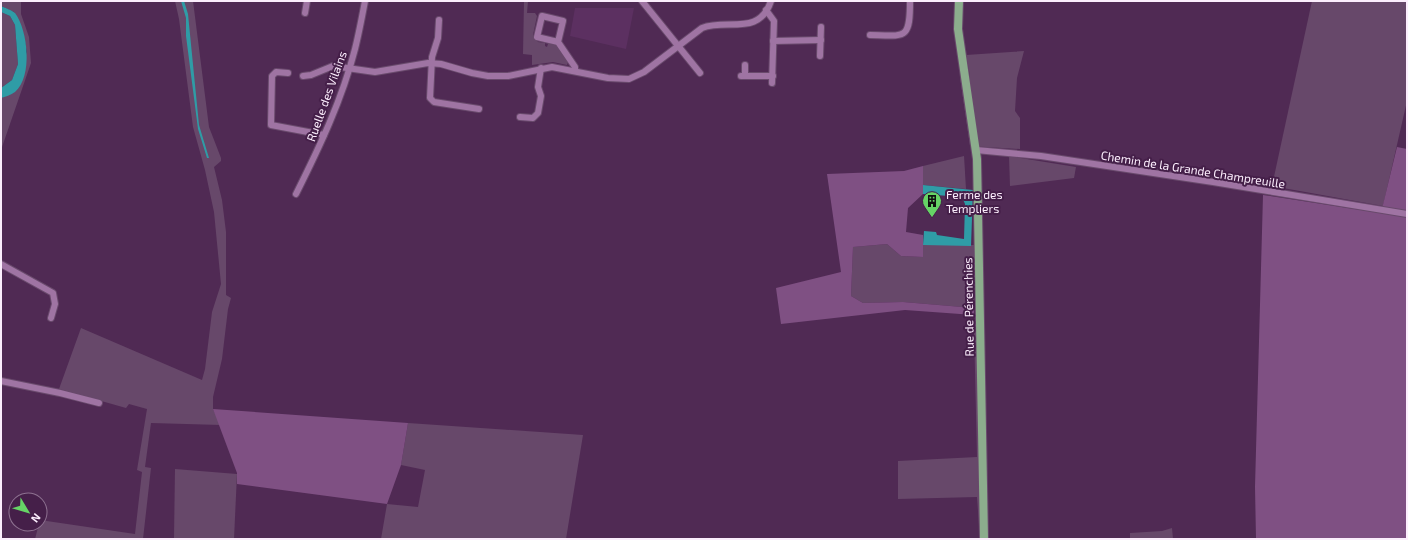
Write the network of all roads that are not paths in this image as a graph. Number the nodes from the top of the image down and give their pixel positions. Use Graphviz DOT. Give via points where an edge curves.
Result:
graph roads {
  1 [pos="307,1"];
  2 [pos="365,1"];
  3 [pos="642,1"];
  4 [pos="771,1"];
  5 [pos="910,1"];
  6 [pos="959,1"];
  7 [pos="963,1"];
  8 [pos="766,10"];
  9 [pos="305,13"];
  10 [pos="439,20"];
  11 [pos="821,27"];
  12 [pos="870,35"];
  13 [pos="960,39"];
  14 [pos="821,40"];
  15 [pos="773,41"];
  16 [pos="558,42"];
  17 [pos="678,46"];
  18 [pos="820,56"];
  19 [pos="432,63"];
  20 [pos="745,65"];
  21 [pos="350,68"];
  22 [pos="541,68"];
  23 [pos="575,71"];
  24 [pos="288,73"];
  25 [pos="700,73"];
  26 [pos="303,76"];
  27 [pos="773,76"];
  28 [pos="772,83"];
  29 [pos="479,109"];
  30 [pos="520,117"];
  31 [pos="324,135"];
  32 [pos="976,150"];
  33 [pos="296,194"];
  34 [pos="1407,214"];
  35 [pos="1,264"];
  36 [pos="51,318"];
  37 [pos="1,381"];
  38 [pos="99,403"];
  39 [pos="984,539"];
  1 -- 9 [label="street"];
  2 -- 21 [label="street, Ruelle des Vilains"];
  3 -- 17 [label="street"];
  4 -- 8 [label="street"];
  5 -- 12 [label="street" via="909,25 904,34"];
  6 -- 13 [label="main road"];
  7 -- 13 [label="main road"];
  8 -- 15 [label="street" via="774,19"];
  8 -- 17 [label="street" via="760,18 750,23 702,28"];
  10 -- 19 [label="street"];
  11 -- 14 [label="street"];
  13 -- 32 [label="main road, Rue de Pérenchies"];
  14 -- 15 [label="street"];
  14 -- 18 [label="street"];
  15 -- 27 [label="street"];
  16 -- 16 [label="street" via="563,21 542,16 537,37"];
  16 -- 23 [label="street" via="576,67"];
  17 -- 23 [label="street" via="644,72 629,78 612,78"];
  17 -- 25 [label="street"];
  19 -- 21 [label="street" via="383,72"];
  19 -- 22 [label="street" via="492,76"];
  19 -- 29 [label="street" via="432,101"];
  20 -- 27 [label="street" via="743,76"];
  21 -- 26 [label="street" via="330,66"];
  21 -- 31 [label="street, Ruelle des Vilains"];
  22 -- 23 [label="street"];
  22 -- 30 [label="street" via="537,115 534,118"];
  24 -- 31 [label="street" via="276,72 272,76 271,125"];
  27 -- 28 [label="street"];
  31 -- 33 [label="street, Ruelle des Vilains"];
  32 -- 34 [label="street, Chemin de la Grande Champreuille" via="1041,156"];
  32 -- 39 [label="main road, Rue de Pérenchies"];
  35 -- 36 [label="street" via="53,293 55,304"];
  37 -- 38 [label="street" via="60,392"];
}
